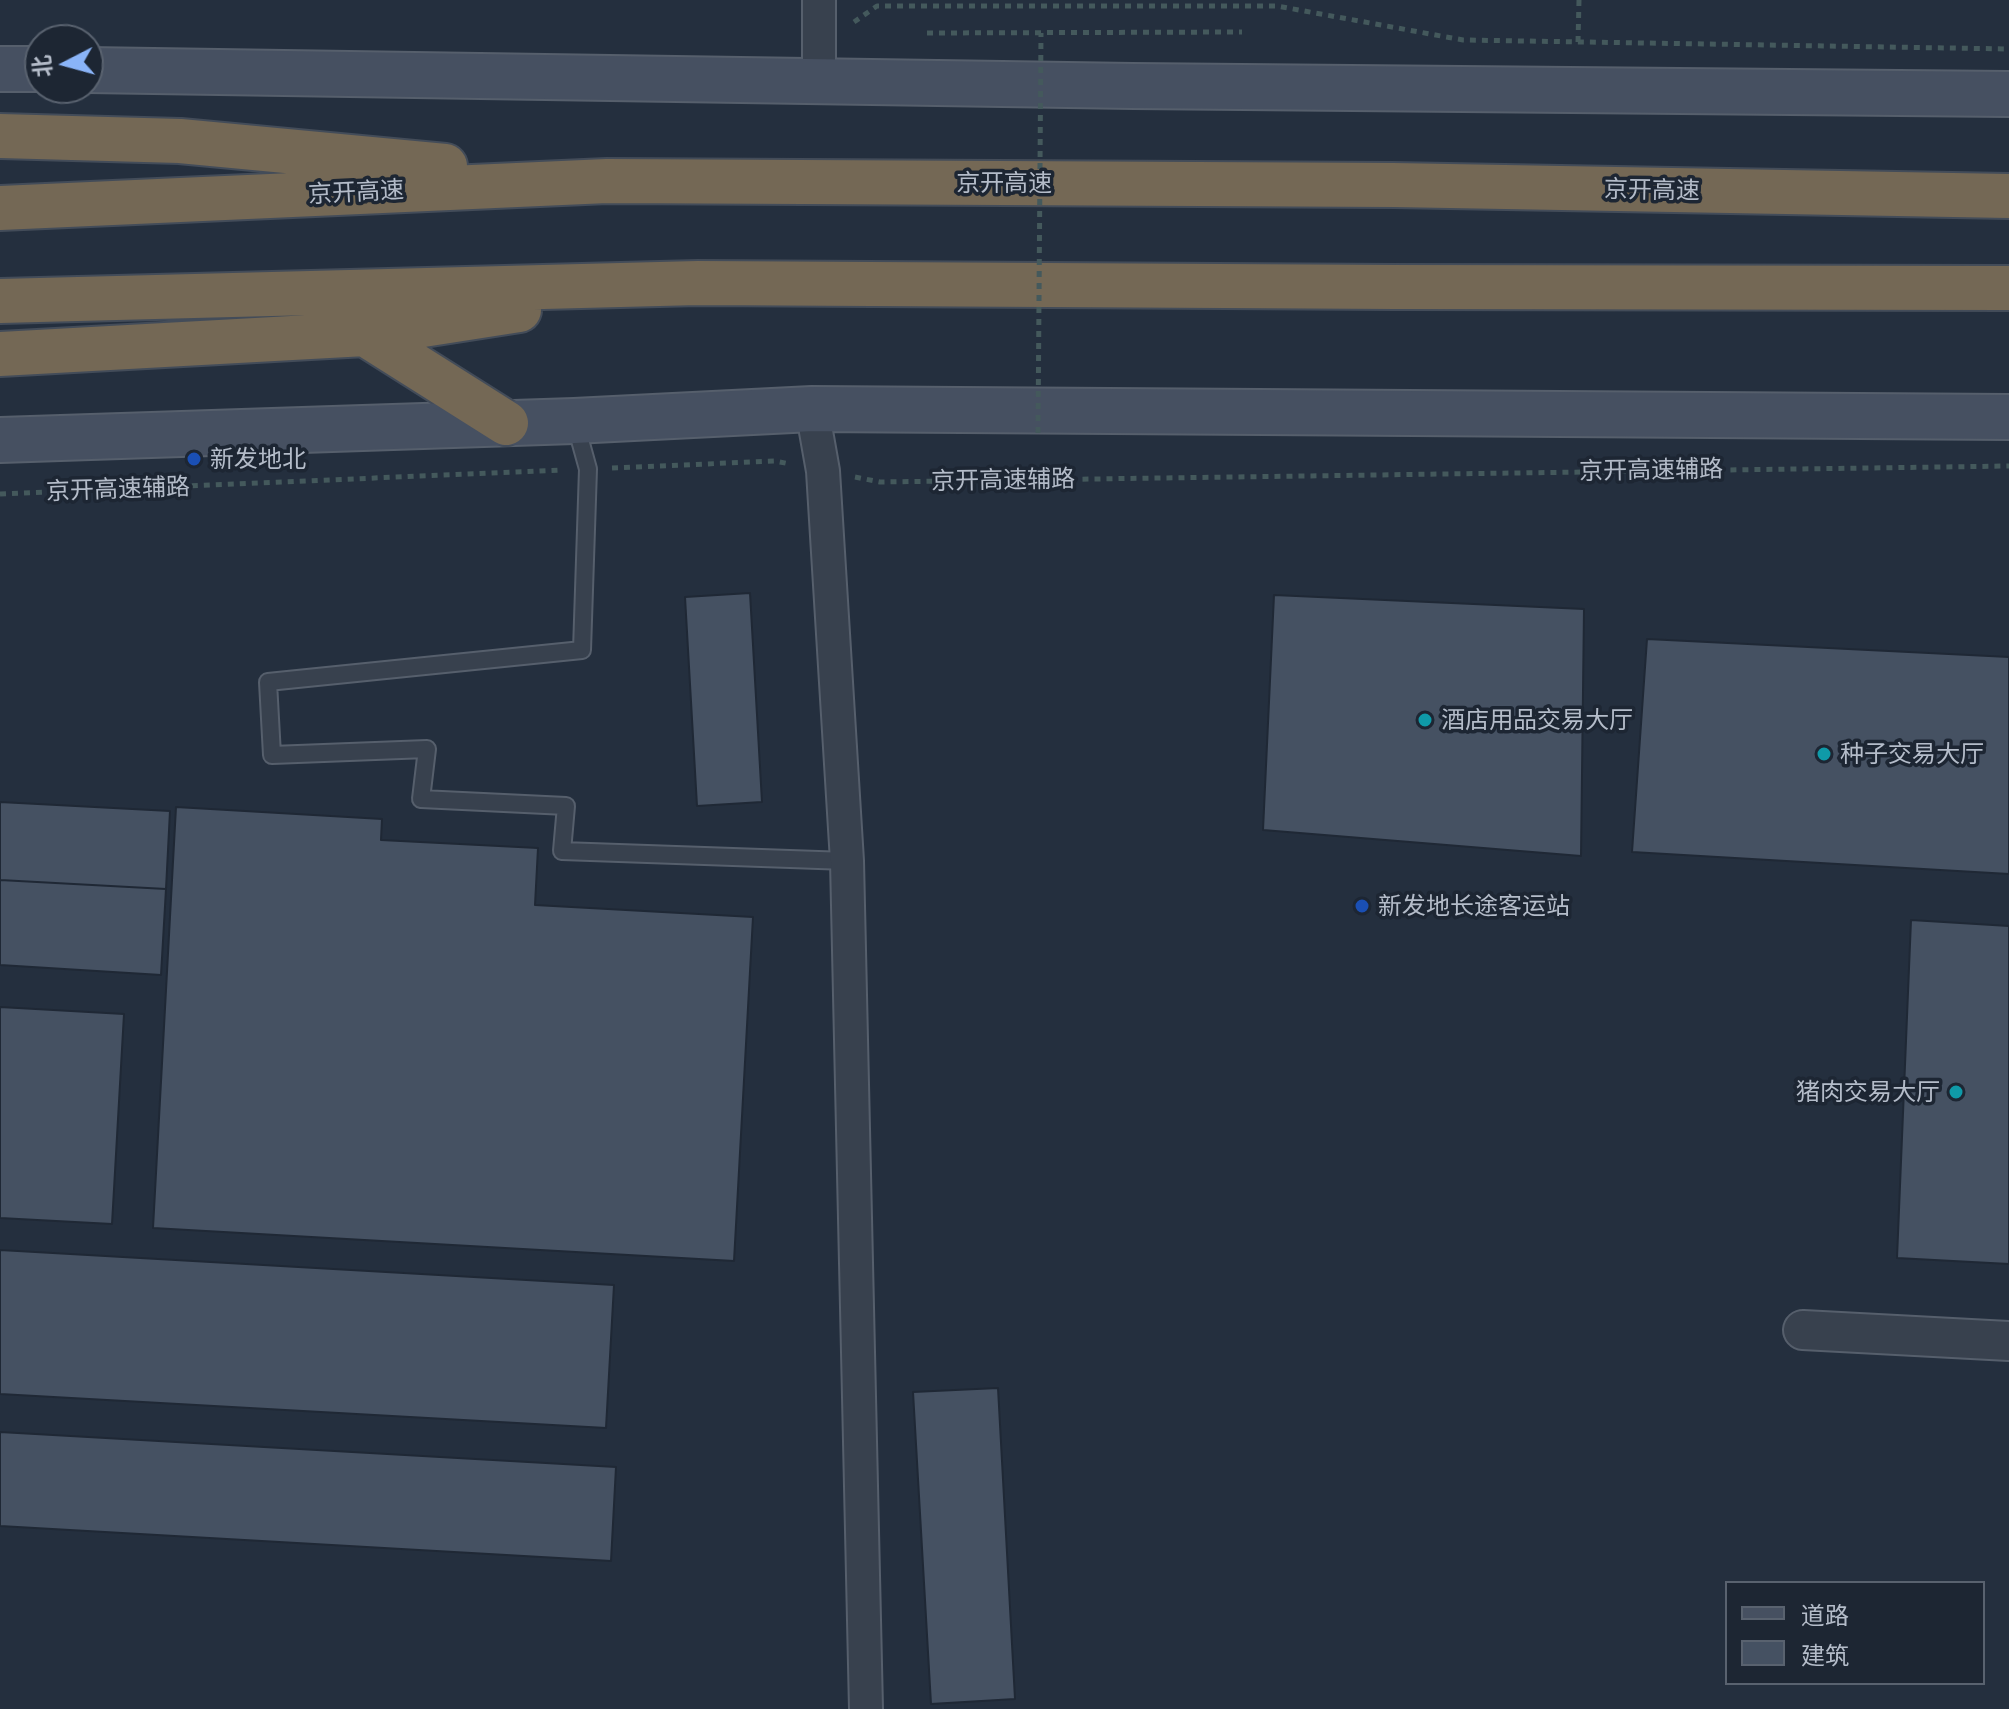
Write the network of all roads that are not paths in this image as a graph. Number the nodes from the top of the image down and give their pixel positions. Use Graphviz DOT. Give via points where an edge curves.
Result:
graph roads {
  1 [pos="819,0"];
  2 [pos="819,64"];
  3 [pos="0,69"];
  4 [pos="24,69"];
  5 [pos="104,70"];
  6 [pos="2009,94"];
  7 [pos="0,136"];
  8 [pos="607,181"];
  9 [pos="2009,196"];
  10 [pos="0,208"];
  11 [pos="698,283"];
  12 [pos="2009,288"];
  13 [pos="0,301"];
  14 [pos="365,334"];
  15 [pos="0,354"];
  16 [pos="812,409"];
  17 [pos="2009,417"];
  18 [pos="574,421"];
  19 [pos="506,423"];
  20 [pos="0,440"];
  21 [pos="847,861"];
  22 [pos="1803,1330"];
  23 [pos="2009,1341"];
  24 [pos="866,1709"];
  1 -- 2 [label="street"];
  2 -- 5 [label="main road"];
  2 -- 6 [label="main road"];
  3 -- 4 [label="main road"];
  7 -- 8 [label="highway" via="180,141"];
  8 -- 9 [label="highway, 京开高速" via="1393,185"];
  8 -- 10 [label="highway, 京开高速"];
  11 -- 12 [label="highway"];
  11 -- 13 [label="highway"];
  11 -- 14 [label="highway"];
  14 -- 15 [label="highway"];
  14 -- 19 [label="highway"];
  16 -- 17 [label="main road"];
  16 -- 18 [label="main road"];
  16 -- 21 [label="street" via="823,471"];
  18 -- 19 [label="main road"];
  18 -- 21 [label="lane" via="588,469 582,650 268,682 272,755 427,749 421,799 566,806 562,851"];
  19 -- 20 [label="main road"];
  21 -- 24 [label="street"];
  22 -- 23 [label="street"];
}
